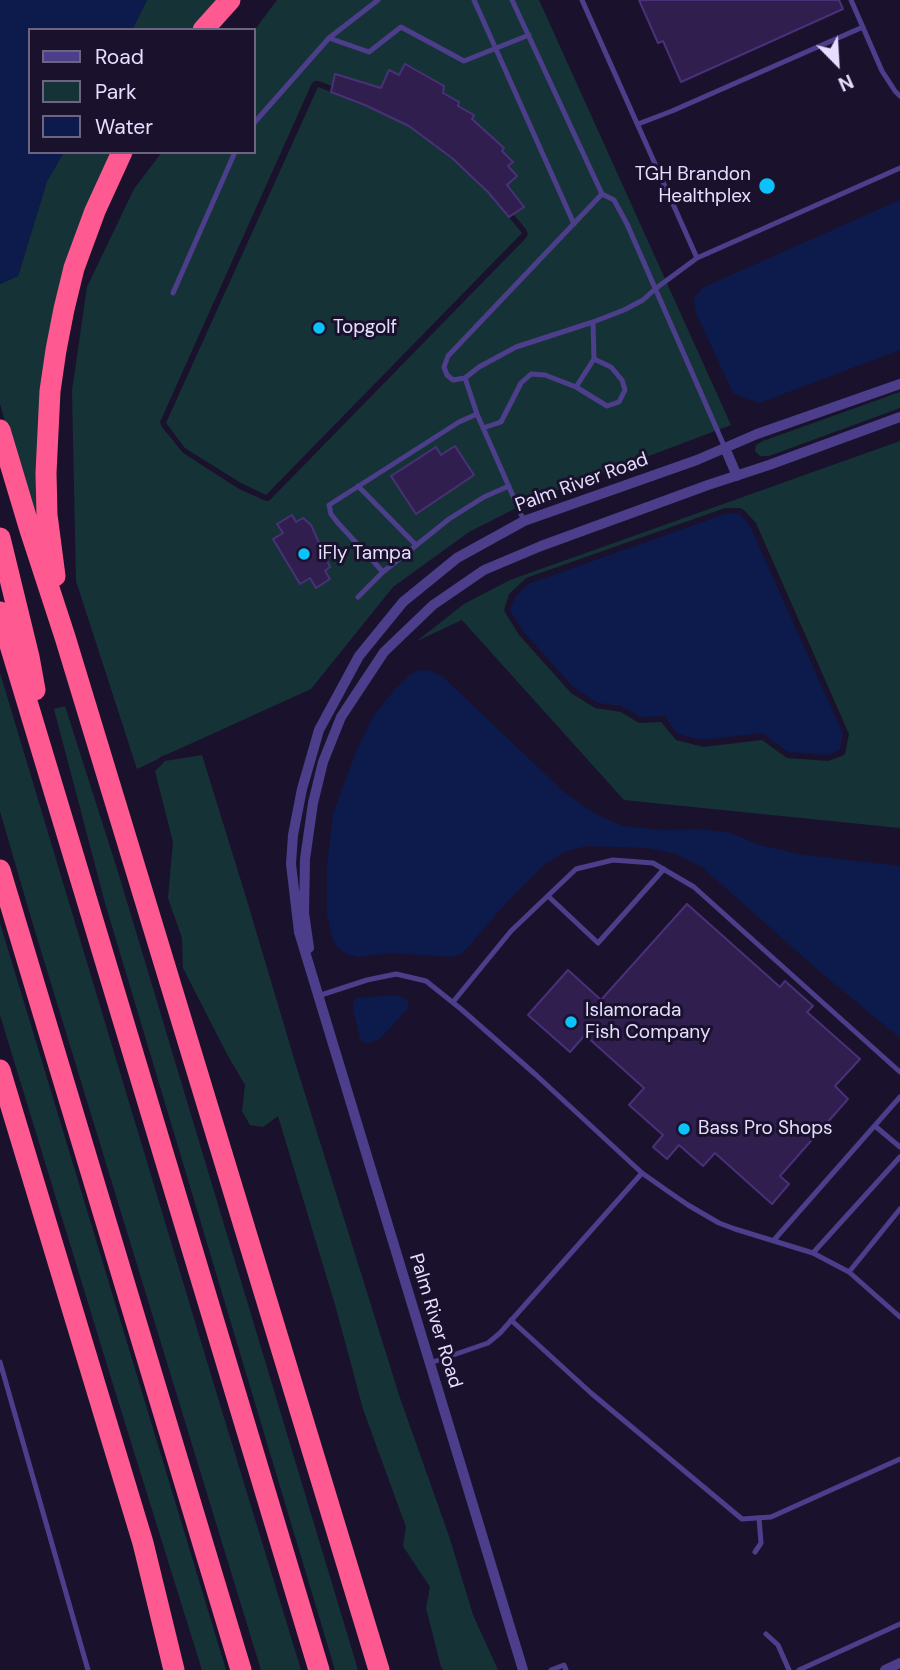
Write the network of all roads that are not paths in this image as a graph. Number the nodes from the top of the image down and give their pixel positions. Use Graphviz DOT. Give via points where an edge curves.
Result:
graph roads {
  1 [pos="230,0"];
  2 [pos="379,0"];
  3 [pos="474,0"];
  4 [pos="512,0"];
  5 [pos="582,0"];
  6 [pos="851,0"];
  7 [pos="863,27"];
  8 [pos="205,28"];
  9 [pos="529,35"];
  10 [pos="329,38"];
  11 [pos="495,48"];
  12 [pos="900,96"];
  13 [pos="256,121"];
  14 [pos="638,124"];
  15 [pos="121,154"];
  16 [pos="234,154"];
  17 [pos="900,168"];
  18 [pos="602,194"];
  19 [pos="574,224"];
  20 [pos="698,258"];
  21 [pos="655,289"];
  22 [pos="173,293"];
  23 [pos="593,322"];
  24 [pos="594,359"];
  25 [pos="465,378"];
  26 [pos="900,384"];
  27 [pos="576,387"];
  28 [pos="477,414"];
  29 [pos="900,417"];
  30 [pos="483,429"];
  31 [pos="0,430"];
  32 [pos="725,448"];
  33 [pos="737,476"];
  34 [pos="358,486"];
  35 [pos="509,486"];
  36 [pos="524,522"];
  37 [pos="0,538"];
  38 [pos="416,545"];
  39 [pos="383,572"];
  40 [pos="358,597"];
  41 [pos="0,612"];
  42 [pos="65,637"];
  43 [pos="43,755"];
  44 [pos="664,869"];
  45 [pos="0,870"];
  46 [pos="548,896"];
  47 [pos="315,982"];
  48 [pos="318,996"];
  49 [pos="453,1002"];
  50 [pos="0,1070"];
  51 [pos="900,1072"];
  52 [pos="900,1097"];
  53 [pos="875,1126"];
  54 [pos="900,1147"];
  55 [pos="900,1157"];
  56 [pos="642,1173"];
  57 [pos="900,1209"];
  58 [pos="774,1240"];
  59 [pos="813,1253"];
  60 [pos="849,1272"];
  61 [pos="900,1317"];
  62 [pos="511,1320"];
  63 [pos="0,1363"];
  64 [pos="430,1363"];
  65 [pos="900,1459"];
  66 [pos="759,1518"];
  67 [pos="143,1543"];
  68 [pos="755,1552"];
  69 [pos="900,1624"];
  70 [pos="766,1634"];
  71 [pos="900,1663"];
  72 [pos="88,1670"];
  73 [pos="174,1670"];
  74 [pos="188,1670"];
  75 [pos="241,1670"];
  76 [pos="319,1670"];
  77 [pos="379,1670"];
  78 [pos="523,1670"];
  79 [pos="551,1670"];
  80 [pos="566,1670"];
  81 [pos="789,1670"];
  82 [pos="799,1670"];
  83 [pos="885,1670"];
  1 -- 8 [label="highway"];
  2 -- 10 [label="lane"];
  3 -- 11 [label="lane"];
  4 -- 9 [label="lane"];
  5 -- 14 [label="lane"];
  6 -- 7 [label="lane"];
  7 -- 12 [label="lane" via="882,71"];
  7 -- 14 [label="lane"];
  9 -- 11 [label="lane"];
  9 -- 18 [label="lane"];
  10 -- 11 [label="lane" via="369,51 401,27 464,61"];
  10 -- 13 [label="lane"];
  11 -- 19 [label="lane"];
  14 -- 20 [label="lane"];
  15 -- 42 [label="highway" via="74,268 50,391 47,514"];
  16 -- 22 [label="lane"];
  17 -- 20 [label="lane"];
  18 -- 19 [label="lane"];
  18 -- 21 [label="lane" via="614,200 623,216"];
  19 -- 25 [label="lane" via="448,356 447,375 453,380"];
  20 -- 21 [label="lane"];
  21 -- 23 [label="lane" via="633,305"];
  21 -- 32 [label="lane"];
  23 -- 24 [label="lane"];
  23 -- 25 [label="lane" via="516,347"];
  24 -- 27 [label="lane"];
  24 -- 27 [label="lane" via="611,367 622,380 625,390 619,401 607,406"];
  25 -- 28 [label="lane"];
  26 -- 32 [label="street, Palm River Road"];
  27 -- 30 [label="lane" via="531,374 521,383 501,422"];
  28 -- 30 [label="lane"];
  28 -- 34 [label="lane"];
  29 -- 33 [label="street, Palm River Road"];
  30 -- 35 [label="lane"];
  31 -- 42 [label="highway"];
  32 -- 33 [label="street"];
  32 -- 36 [label="street, Palm River Road"];
  33 -- 47 [label="street, Palm River Road" via="484,570 433,605 384,652 341,716 313,803 304,913"];
  34 -- 38 [label="lane"];
  34 -- 39 [label="lane" via="329,505 331,514"];
  35 -- 36 [label="lane"];
  35 -- 38 [label="lane" via="484,496"];
  36 -- 47 [label="street, Palm River Road" via="457,558 402,602 359,656 319,730 302,789 291,864 299,932"];
  37 -- 43 [label="highway" via="29,657"];
  38 -- 39 [label="lane"];
  39 -- 40 [label="lane"];
  41 -- 43 [label="highway"];
  42 -- 77 [label="highway"];
  43 -- 76 [label="highway"];
  44 -- 46 [label="lane" via="653,863 613,860 576,869"];
  44 -- 46 [label="lane" via="598,943"];
  44 -- 51 [label="lane" via="694,887"];
  45 -- 75 [label="highway"];
  46 -- 49 [label="lane" via="511,931"];
  47 -- 48 [label="street, Palm River Road"];
  48 -- 49 [label="lane" via="396,974 426,981"];
  48 -- 64 [label="street, Palm River Road"];
  49 -- 56 [label="lane"];
  50 -- 67 [label="highway"];
  52 -- 53 [label="lane"];
  53 -- 54 [label="lane"];
  53 -- 58 [label="lane"];
  55 -- 59 [label="lane"];
  56 -- 58 [label="lane" via="719,1223"];
  56 -- 62 [label="lane"];
  57 -- 60 [label="lane"];
  58 -- 59 [label="lane"];
  59 -- 60 [label="lane"];
  60 -- 61 [label="lane"];
  62 -- 64 [label="lane" via="488,1343"];
  62 -- 66 [label="lane" via="742,1519"];
  63 -- 72 [label="lane"];
  64 -- 78 [label="street, Palm River Road"];
  65 -- 66 [label="lane" via="771,1517"];
  66 -- 68 [label="lane" via="761,1543"];
  67 -- 73 [label="highway"];
  67 -- 74 [label="highway"];
  69 -- 82 [label="lane"];
  70 -- 81 [label="lane" via="778,1645"];
  71 -- 83 [label="street"];
  79 -- 80 [label="lane" via="564,1665"];
}
